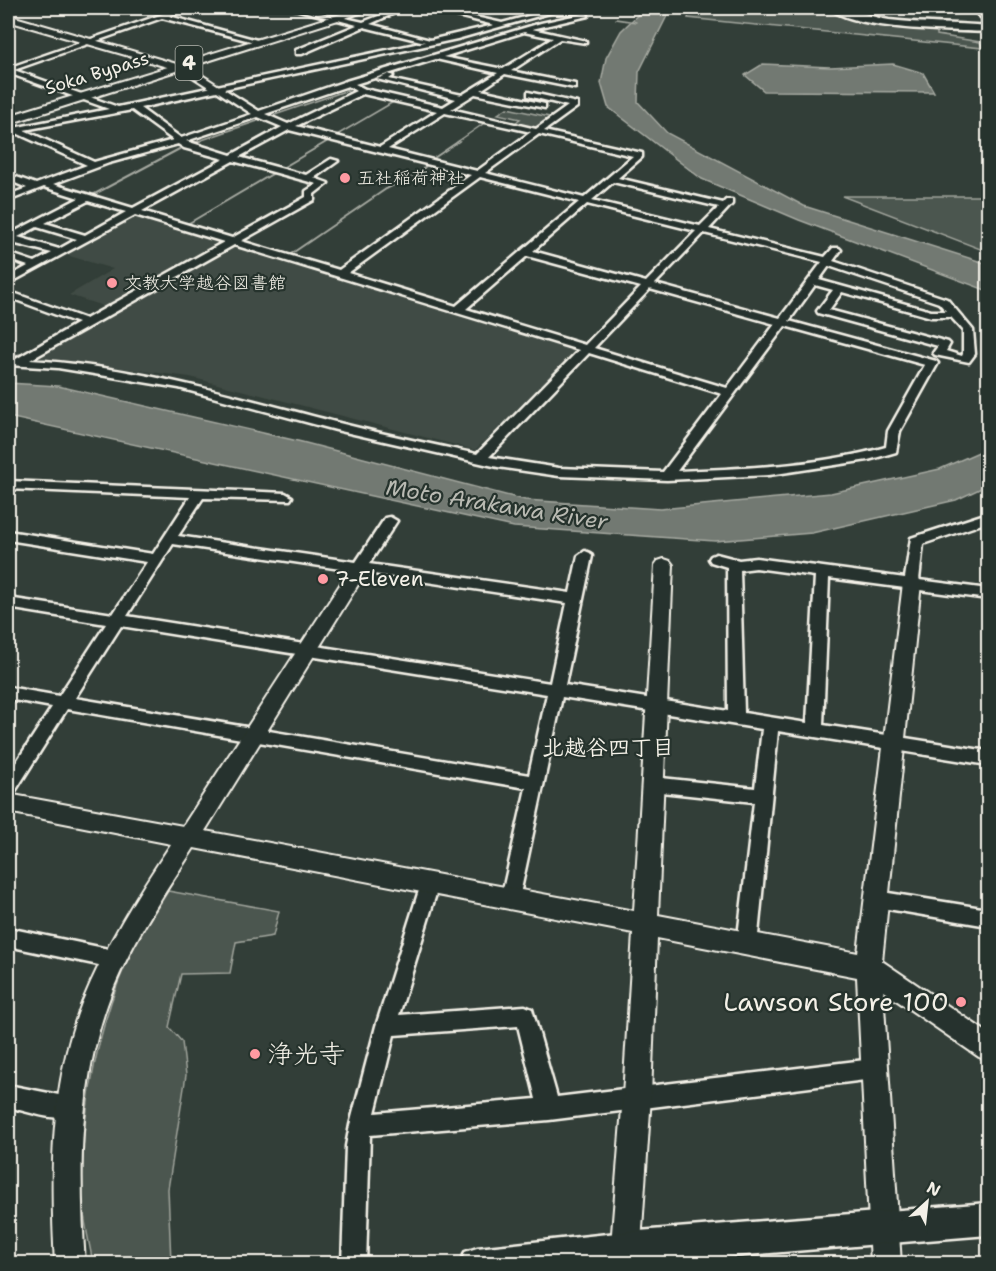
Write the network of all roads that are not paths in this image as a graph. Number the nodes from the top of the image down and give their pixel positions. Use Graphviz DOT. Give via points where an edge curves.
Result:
graph roads {
  1 [pos="185,8"];
  2 [pos="294,8"];
  3 [pos="360,8"];
  4 [pos="370,8"];
  5 [pos="403,8"];
  6 [pos="429,8"];
  7 [pos="564,8"];
  8 [pos="582,8"];
  9 [pos="834,8"];
  10 [pos="973,8"];
  11 [pos="162,16"];
  12 [pos="333,17"];
  13 [pos="8,18"];
  14 [pos="364,24"];
  15 [pos="502,24"];
  16 [pos="988,29"];
  17 [pos="525,30"];
  18 [pos="559,37"];
  19 [pos="255,40"];
  20 [pos="88,42"];
  21 [pos="433,42"];
  22 [pos="584,42"];
  23 [pos="299,52"];
  24 [pos="437,58"];
  25 [pos="174,66"];
  26 [pos="397,69"];
  27 [pos="8,71"];
  28 [pos="505,72"];
  29 [pos="381,79"];
  30 [pos="349,83"];
  31 [pos="572,86"];
  32 [pos="217,88"];
  33 [pos="360,89"];
  34 [pos="474,91"];
  35 [pos="531,94"];
  36 [pos="80,96"];
  37 [pos="463,98"];
  38 [pos="133,107"];
  39 [pos="118,110"];
  40 [pos="443,110"];
  41 [pos="565,111"];
  42 [pos="258,114"];
  43 [pos="9,124"];
  44 [pos="288,127"];
  45 [pos="536,132"];
  46 [pos="179,141"];
  47 [pos="381,150"];
  48 [pos="231,158"];
  49 [pos="334,161"];
  50 [pos="93,165"];
  51 [pos="478,174"];
  52 [pos="8,177"];
  53 [pos="308,178"];
  54 [pos="611,178"];
  55 [pos="38,186"];
  56 [pos="8,198"];
  57 [pos="86,198"];
  58 [pos="585,200"];
  59 [pos="134,212"];
  60 [pos="36,224"];
  61 [pos="702,229"];
  62 [pos="9,238"];
  63 [pos="85,238"];
  64 [pos="233,243"];
  65 [pos="836,250"];
  66 [pos="59,252"];
  67 [pos="525,252"];
  68 [pos="8,256"];
  69 [pos="828,261"];
  70 [pos="35,265"];
  71 [pos="339,275"];
  72 [pos="8,281"];
  73 [pos="813,281"];
  74 [pos="647,286"];
  75 [pos="839,289"];
  76 [pos="8,294"];
  77 [pos="457,310"];
  78 [pos="956,314"];
  79 [pos="88,323"];
  80 [pos="782,323"];
  81 [pos="585,350"];
  82 [pos="13,362"];
  83 [pos="729,392"];
  84 [pos="480,459"];
  85 [pos="667,476"];
  86 [pos="8,485"];
  87 [pos="200,493"];
  88 [pos="285,497"];
  89 [pos="988,517"];
  90 [pos="390,521"];
  91 [pos="963,527"];
  92 [pos="988,528"];
  93 [pos="8,535"];
  94 [pos="170,539"];
  95 [pos="585,556"];
  96 [pos="157,559"];
  97 [pos="716,559"];
  98 [pos="738,564"];
  99 [pos="664,565"];
  100 [pos="360,567"];
  101 [pos="822,573"];
  102 [pos="912,583"];
  103 [pos="988,594"];
  104 [pos="576,599"];
  105 [pos="8,603"];
  106 [pos="117,620"];
  107 [pos="308,650"];
  108 [pos="556,689"];
  109 [pos="8,693"];
  110 [pos="63,702"];
  111 [pos="656,705"];
  112 [pos="736,717"];
  113 [pos="771,723"];
  114 [pos="815,730"];
  115 [pos="254,735"];
  116 [pos="893,742"];
  117 [pos="988,758"];
  118 [pos="536,783"];
  119 [pos="652,784"];
  120 [pos="8,788"];
  121 [pos="763,796"];
  122 [pos="8,803"];
  123 [pos="188,838"];
  124 [pos="430,884"];
  125 [pos="876,898"];
  126 [pos="510,899"];
  127 [pos="988,918"];
  128 [pos="645,925"];
  129 [pos="8,937"];
  130 [pos="747,945"];
  131 [pos="113,959"];
  132 [pos="869,967"];
  133 [pos="386,1026"];
  134 [pos="988,1048"];
  135 [pos="873,1069"];
  136 [pos="8,1096"];
  137 [pos="637,1096"];
  138 [pos="71,1107"];
  139 [pos="549,1109"];
  140 [pos="361,1125"];
  141 [pos="988,1219"];
  142 [pos="884,1228"];
  143 [pos="625,1256"];
  144 [pos="70,1263"];
  145 [pos="354,1263"];
  146 [pos="477,1263"];
  147 [pos="886,1263"];
  1 -- 11 [label="street"];
  2 -- 12 [label="street"];
  3 -- 12 [label="highway, Soka Bypass / 4"];
  4 -- 12 [label="highway, Soka Bypass / 4"];
  5 -- 14 [label="street"];
  6 -- 15 [label="street"];
  7 -- 15 [label="street"];
  8 -- 17 [label="street" via="586,15"];
  9 -- 16 [label="main road" via="879,20"];
  10 -- 16 [label="street" via="985,17"];
  11 -- 19 [label="street"];
  11 -- 20 [label="street"];
  12 -- 14 [label="street"];
  12 -- 19 [label="highway, Soka Bypass / 4"];
  12 -- 25 [label="highway, Soka Bypass / 4"];
  13 -- 20 [label="street"];
  14 -- 21 [label="street"];
  14 -- 23 [label="street"];
  15 -- 21 [label="street"];
  17 -- 18 [label="street"];
  17 -- 24 [label="street"];
  18 -- 22 [label="street"];
  18 -- 28 [label="street"];
  19 -- 25 [label="highway, Soka Bypass / 4"];
  20 -- 25 [label="street"];
  20 -- 27 [label="street"];
  21 -- 32 [label="street"];
  24 -- 26 [label="street"];
  24 -- 28 [label="street"];
  25 -- 32 [label="street"];
  25 -- 36 [label="highway, Soka Bypass / 4"];
  26 -- 29 [label="street" via="403,71"];
  26 -- 30 [label="street"];
  27 -- 36 [label="street"];
  28 -- 31 [label="street"];
  28 -- 34 [label="street"];
  29 -- 33 [label="street"];
  29 -- 37 [label="street"];
  30 -- 33 [label="street"];
  30 -- 42 [label="street"];
  32 -- 38 [label="street"];
  32 -- 42 [label="street"];
  33 -- 40 [label="street"];
  33 -- 44 [label="street"];
  34 -- 37 [label="street"];
  34 -- 41 [label="street"];
  35 -- 41 [label="street" via="574,105"];
  36 -- 39 [label="street"];
  36 -- 43 [label="highway, Soka Bypass / 4"];
  37 -- 40 [label="street"];
  38 -- 39 [label="street"];
  38 -- 46 [label="street"];
  39 -- 43 [label="street"];
  40 -- 45 [label="street"];
  40 -- 47 [label="street"];
  41 -- 45 [label="street"];
  42 -- 44 [label="street"];
  42 -- 46 [label="street"];
  43 -- 50 [label="street"];
  44 -- 47 [label="street"];
  44 -- 48 [label="street"];
  45 -- 51 [label="street"];
  45 -- 54 [label="street" via="639,155"];
  46 -- 48 [label="street"];
  46 -- 50 [label="street"];
  47 -- 51 [label="street"];
  48 -- 53 [label="street"];
  48 -- 59 [label="street"];
  49 -- 53 [label="street"];
  50 -- 55 [label="street"];
  51 -- 58 [label="street"];
  51 -- 71 [label="street"];
  52 -- 55 [label="street"];
  53 -- 64 [label="street" via="324,183 309,193 311,198"];
  54 -- 58 [label="street"];
  54 -- 61 [label="street" via="727,204"];
  55 -- 56 [label="street"];
  55 -- 57 [label="street"];
  57 -- 59 [label="street"];
  57 -- 60 [label="street"];
  58 -- 61 [label="street"];
  58 -- 67 [label="street"];
  59 -- 63 [label="street"];
  59 -- 64 [label="street"];
  60 -- 62 [label="street"];
  60 -- 63 [label="street"];
  61 -- 69 [label="street"];
  61 -- 74 [label="street"];
  62 -- 66 [label="street"];
  63 -- 66 [label="street"];
  64 -- 71 [label="street"];
  64 -- 79 [label="street"];
  65 -- 69 [label="street"];
  66 -- 70 [label="street"];
  67 -- 74 [label="street"];
  67 -- 77 [label="street"];
  68 -- 70 [label="street"];
  69 -- 73 [label="street"];
  69 -- 78 [label="street" via="936,297"];
  70 -- 72 [label="street"];
  71 -- 77 [label="street"];
  73 -- 75 [label="street"];
  73 -- 80 [label="street"];
  74 -- 80 [label="street"];
  74 -- 81 [label="street"];
  75 -- 78 [label="street" via="931,314"];
  75 -- 78 [label="street" via="822,311 944,344 939,353 965,360 969,354 968,330"];
  76 -- 79 [label="street"];
  77 -- 81 [label="street"];
  79 -- 82 [label="street"];
  80 -- 83 [label="street"];
  80 -- 85 [label="street" via="932,363 894,431 892,449 769,471"];
  81 -- 83 [label="street"];
  81 -- 84 [label="street"];
  82 -- 84 [label="street" via="97,370 180,385"];
  83 -- 85 [label="street"];
  84 -- 85 [label="street" via="559,472"];
  86 -- 87 [label="street"];
  87 -- 88 [label="street"];
  87 -- 94 [label="street"];
  89 -- 91 [label="street"];
  90 -- 100 [label="street"];
  91 -- 92 [label="street"];
  91 -- 102 [label="street" via="916,541"];
  93 -- 96 [label="street"];
  94 -- 96 [label="street"];
  94 -- 100 [label="street"];
  95 -- 104 [label="street"];
  96 -- 106 [label="street"];
  97 -- 98 [label="street"];
  98 -- 101 [label="street"];
  98 -- 112 [label="street" via="733,568"];
  99 -- 111 [label="street"];
  100 -- 104 [label="street"];
  100 -- 107 [label="street"];
  101 -- 102 [label="street"];
  101 -- 114 [label="street"];
  102 -- 103 [label="street"];
  102 -- 116 [label="street"];
  104 -- 108 [label="street"];
  105 -- 106 [label="street"];
  106 -- 107 [label="street"];
  106 -- 110 [label="street"];
  107 -- 108 [label="street"];
  107 -- 115 [label="street"];
  108 -- 111 [label="street"];
  108 -- 118 [label="street"];
  109 -- 110 [label="street"];
  110 -- 115 [label="street"];
  110 -- 120 [label="street"];
  111 -- 112 [label="street"];
  111 -- 119 [label="street"];
  112 -- 113 [label="street"];
  113 -- 114 [label="street"];
  113 -- 121 [label="street"];
  114 -- 116 [label="street"];
  115 -- 118 [label="street"];
  115 -- 123 [label="street"];
  116 -- 117 [label="street"];
  116 -- 125 [label="street"];
  118 -- 126 [label="street"];
  119 -- 121 [label="street"];
  119 -- 128 [label="street"];
  121 -- 130 [label="street"];
  122 -- 123 [label="street"];
  123 -- 124 [label="street"];
  123 -- 131 [label="street"];
  124 -- 126 [label="street"];
  124 -- 133 [label="street"];
  125 -- 127 [label="street"];
  125 -- 132 [label="street"];
  126 -- 128 [label="street"];
  128 -- 130 [label="street"];
  128 -- 137 [label="street"];
  129 -- 131 [label="street"];
  130 -- 132 [label="street"];
  131 -- 138 [label="street" via="85,1034"];
  132 -- 134 [label="street"];
  132 -- 135 [label="street"];
  133 -- 139 [label="street" via="525,1016"];
  133 -- 140 [label="street"];
  135 -- 137 [label="street"];
  135 -- 142 [label="street"];
  136 -- 138 [label="street"];
  137 -- 139 [label="street"];
  137 -- 143 [label="street"];
  138 -- 144 [label="street" via="65,1197"];
  139 -- 140 [label="street"];
  140 -- 145 [label="street"];
  141 -- 142 [label="main road"];
  142 -- 143 [label="main road"];
  142 -- 147 [label="street"];
  143 -- 146 [label="main road"];
}
